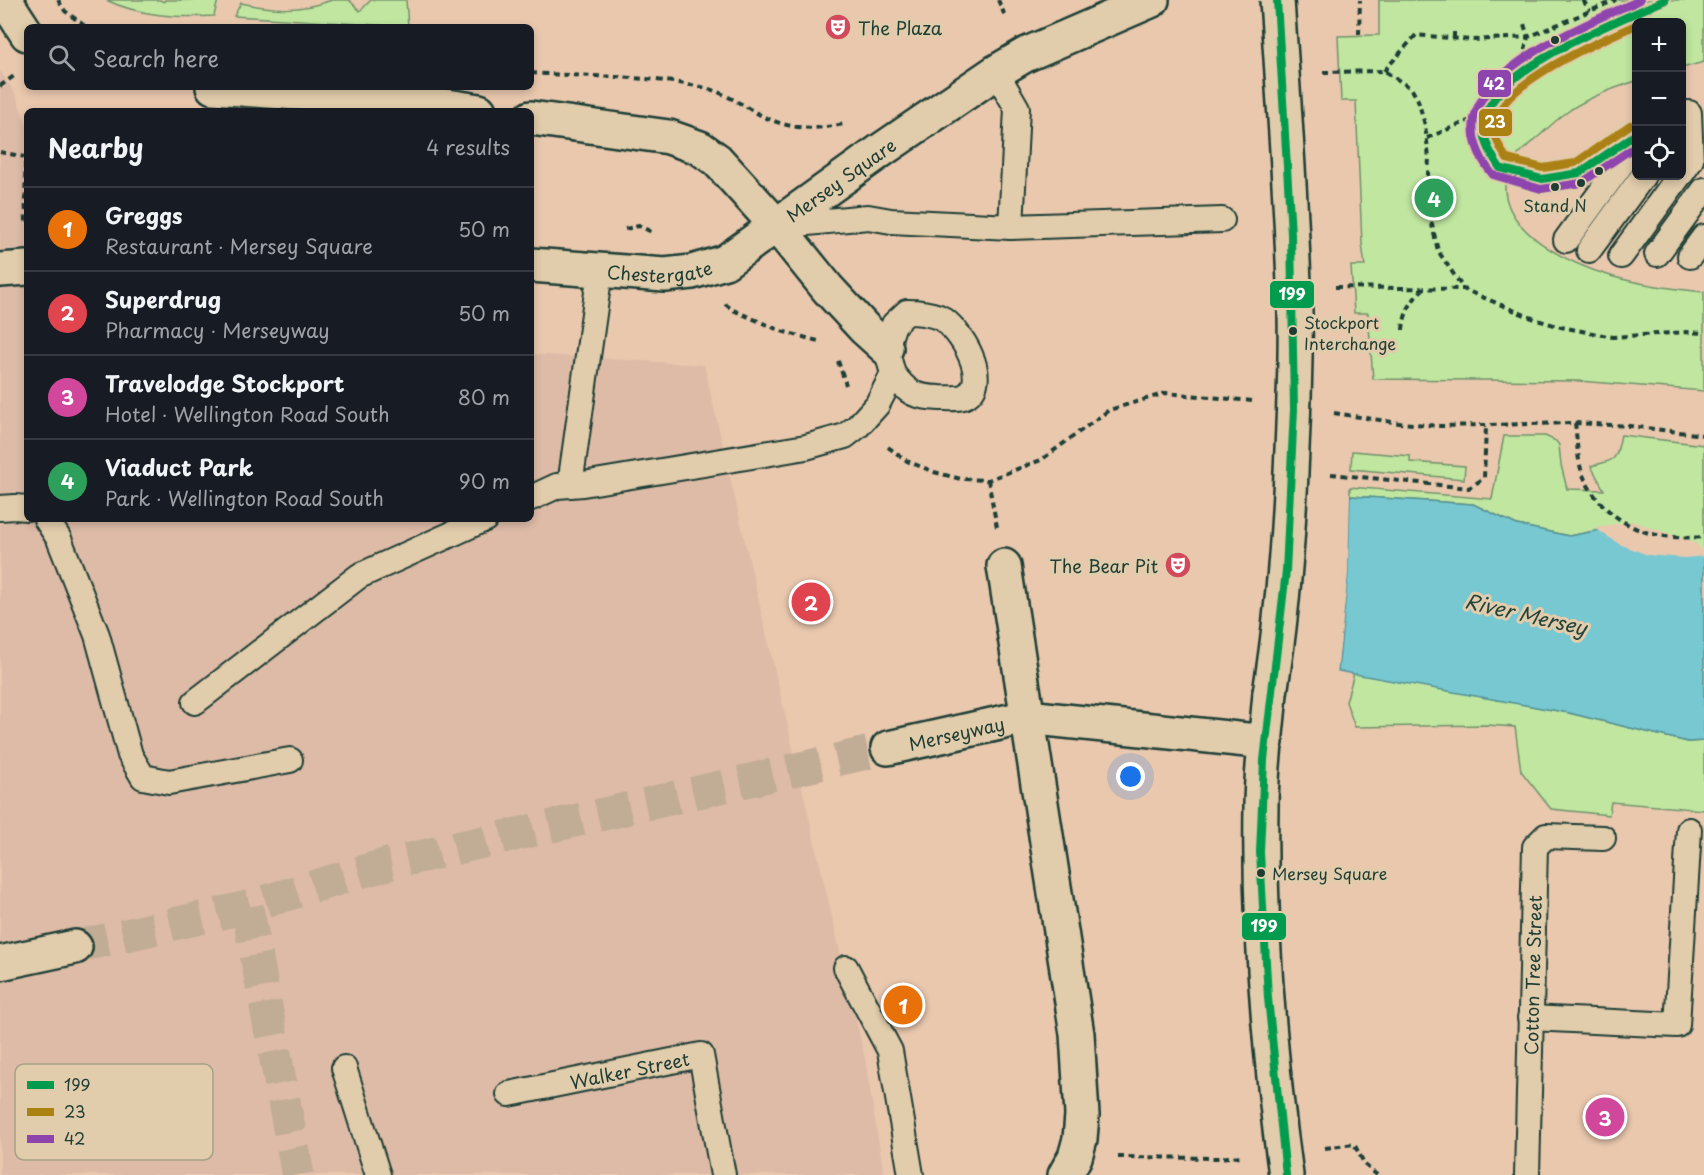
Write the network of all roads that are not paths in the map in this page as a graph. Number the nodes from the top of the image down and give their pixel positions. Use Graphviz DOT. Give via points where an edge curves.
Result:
graph roads {
  1 [pos="6,0"];
  2 [pos="1152,0"];
  3 [pos="1277,0"];
  4 [pos="24,29"];
  5 [pos="996,72"];
  6 [pos="255,90"];
  7 [pos="460,108"];
  8 [pos="1692,112"];
  9 [pos="534,118"];
  10 [pos="1632,137"];
  11 [pos="1632,149"];
  12 [pos="1686,166"];
  13 [pos="1542,179"];
  14 [pos="1640,180"];
  15 [pos="1676,180"];
  16 [pos="1704,190"];
  17 [pos="1222,220"];
  18 [pos="777,226"];
  19 [pos="1011,226"];
  20 [pos="1566,240"];
  21 [pos="1589,250"];
  22 [pos="1657,254"];
  23 [pos="1621,256"];
  24 [pos="534,265"];
  25 [pos="600,271"];
  26 [pos="890,361"];
  27 [pos="570,485"];
  28 [pos="534,497"];
  29 [pos="0,508"];
  30 [pos="24,508"];
  31 [pos="48,522"];
  32 [pos="478,522"];
  33 [pos="1004,566"];
  34 [pos="195,702"];
  35 [pos="1027,717"];
  36 [pos="1266,742"];
  37 [pos="888,748"];
  38 [pos="290,760"];
  39 [pos="1689,830"];
  40 [pos="1603,838"];
  41 [pos="75,947"];
  42 [pos="0,963"];
  43 [pos="846,968"];
  44 [pos="1530,1018"];
  45 [pos="344,1068"];
  46 [pos="509,1095"];
  47 [pos="1070,1166"];
  48 [pos="378,1175"];
  49 [pos="723,1175"];
  50 [pos="911,1175"];
  51 [pos="1286,1175"];
  52 [pos="1527,1175"];
  1 -- 4 [label="main road"];
  2 -- 5 [label="main road, Mersey Square" via="1025,55"];
  3 -- 36 [label="main road, bridge" via="1290,184 1294,414 1286,576"];
  5 -- 18 [label="main road, Mersey Square"];
  5 -- 19 [label="lane" via="1017,108"];
  6 -- 7 [label="main road"];
  8 -- 12 [label="lane" via="1691,160"];
  9 -- 18 [label="main road, Mersey Square" via="669,137 700,148 717,160"];
  10 -- 13 [label="lane" via="1579,173"];
  11 -- 20 [label="lane"];
  14 -- 21 [label="lane"];
  15 -- 23 [label="lane"];
  16 -- 22 [label="lane"];
  17 -- 19 [label="lane"];
  18 -- 19 [label="lane" via="868,217"];
  18 -- 25 [label="main road, Chestergate" via="725,262 692,272 665,275"];
  18 -- 26 [label="main road"];
  24 -- 25 [label="main road, Chestergate"];
  25 -- 27 [label="lane"];
  26 -- 27 [label="lane" via="877,405 845,436 806,447"];
  27 -- 28 [label="lane" via="557,486"];
  29 -- 30 [label="lane"];
  31 -- 38 [label="lane" via="59,539 98,635 130,755 143,777 169,782"];
  32 -- 34 [label="lane" via="359,576"];
  33 -- 35 [label="main road"];
  35 -- 36 [label="main road, Merseyway"];
  35 -- 37 [label="main road, Merseyway"];
  35 -- 47 [label="main road" via="1077,1034 1082,1115 1080,1139"];
  36 -- 51 [label="main road" via="1261,804 1263,919"];
  39 -- 44 [label="lane" via="1677,1025"];
  40 -- 44 [label="lane, Cotton Tree Street" via="1546,836 1536,847"];
  41 -- 42 [label="main road"];
  43 -- 50 [label="lane" via="890,1052"];
  44 -- 52 [label="lane, Cotton Tree Street"];
  45 -- 48 [label="lane"];
  46 -- 49 [label="lane, Walker Street" via="701,1055"];
}
